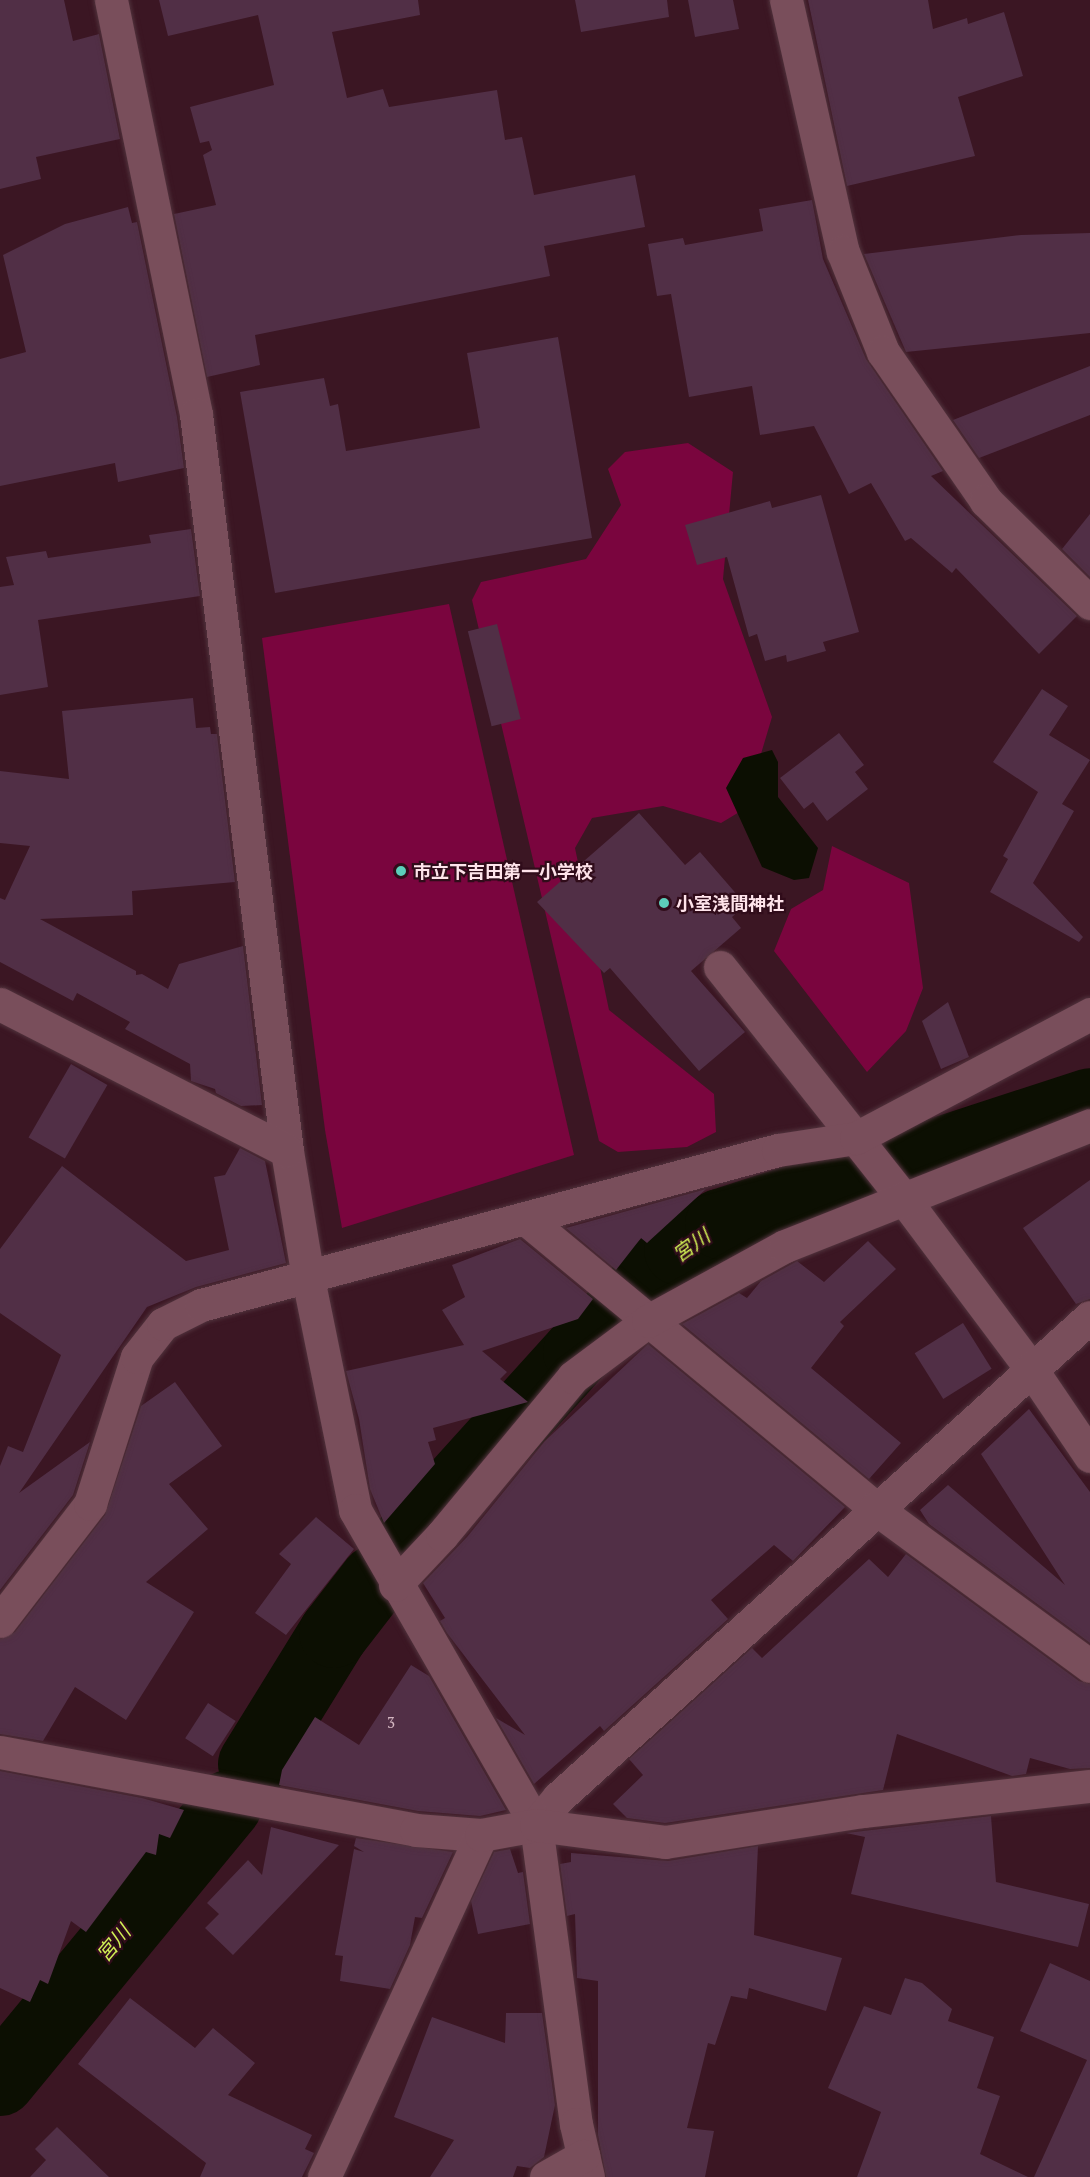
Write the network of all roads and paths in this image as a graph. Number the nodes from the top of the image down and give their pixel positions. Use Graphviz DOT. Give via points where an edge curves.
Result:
graph roads {
  1 [pos="111,0"];
  2 [pos="786,0"];
  3 [pos="1090,603"];
  4 [pos="720,967"];
  5 [pos="0,1004"];
  6 [pos="1090,1014"];
  7 [pos="1090,1125"];
  8 [pos="856,1138"];
  9 [pos="287,1151"];
  10 [pos="903,1197"];
  11 [pos="526,1219"];
  12 [pos="308,1278"];
  13 [pos="1090,1317"];
  14 [pos="648,1321"];
  15 [pos="1031,1369"];
  16 [pos="1090,1456"];
  17 [pos="875,1508"];
  18 [pos="395,1585"];
  19 [pos="0,1621"];
  20 [pos="1090,1666"];
  21 [pos="0,1752"];
  22 [pos="1090,1786"];
  23 [pos="536,1825"];
  24 [pos="481,1835"];
  25 [pos="585,2167"];
  26 [pos="324,2177"];
  27 [pos="546,2177"];
  1 -- 9 [label="street" via="196,414"];
  2 -- 3 [label="street" via="843,252 884,352 986,501"];
  4 -- 8 [label="street"];
  5 -- 9 [label="street"];
  6 -- 8 [label="street"];
  7 -- 10 [label="street"];
  8 -- 10 [label="street"];
  8 -- 11 [label="street" via="778,1150"];
  9 -- 12 [label="street"];
  10 -- 14 [label="street" via="785,1246"];
  10 -- 15 [label="street"];
  11 -- 12 [label="street"];
  11 -- 14 [label="street"];
  12 -- 18 [label="street" via="355,1510"];
  12 -- 19 [label="street" via="201,1305 163,1324 137,1357 90,1504"];
  13 -- 15 [label="street"];
  14 -- 17 [label="street"];
  14 -- 18 [label="street" via="573,1377 442,1535"];
  15 -- 16 [label="street"];
  15 -- 17 [label="street"];
  17 -- 20 [label="street"];
  17 -- 23 [label="street" via="558,1798"];
  18 -- 23 [label="street"];
  21 -- 24 [label="street" via="416,1830"];
  22 -- 23 [label="street" via="863,1811 665,1842"];
  23 -- 24 [label="street"];
  23 -- 25 [label="street"];
  24 -- 26 [label="street"];
  25 -- 27 [label="street"];
}
